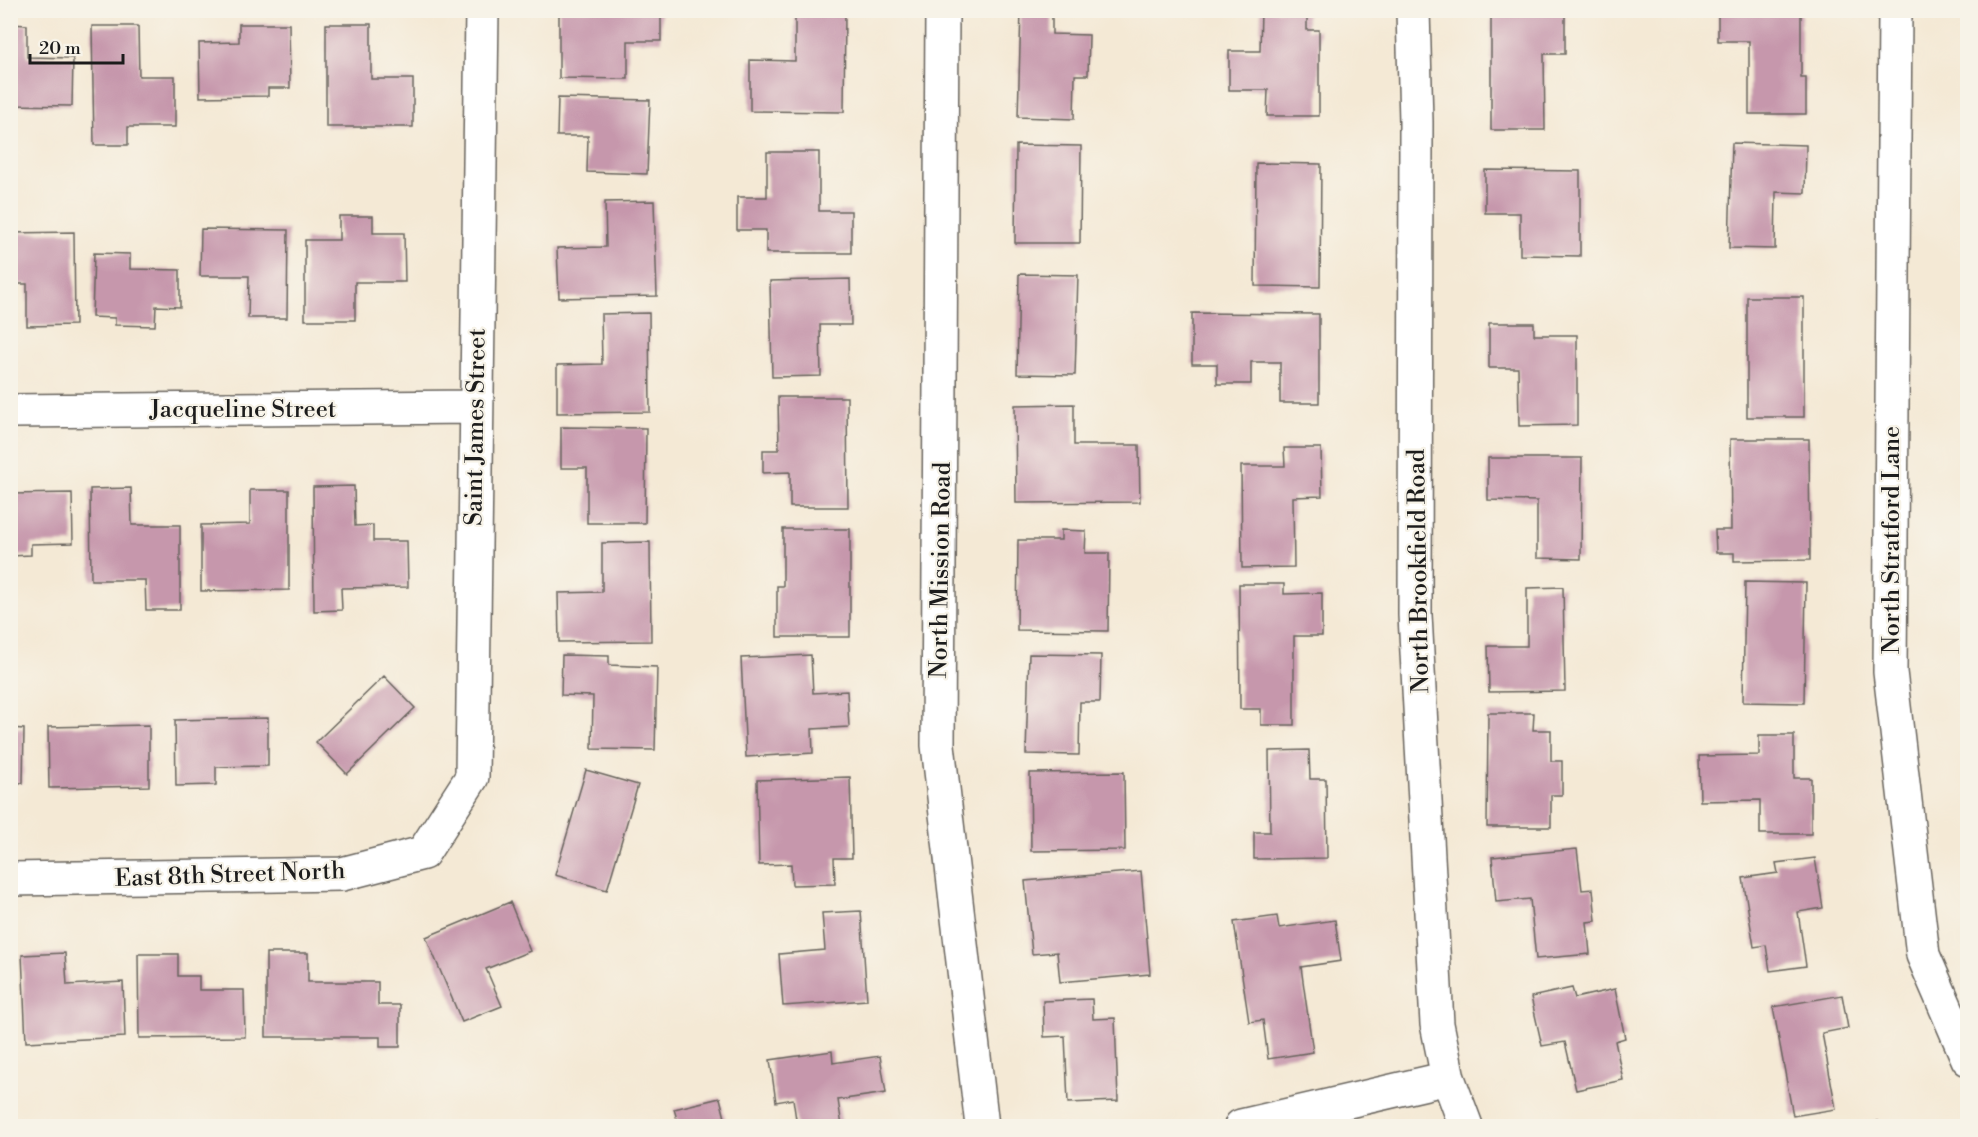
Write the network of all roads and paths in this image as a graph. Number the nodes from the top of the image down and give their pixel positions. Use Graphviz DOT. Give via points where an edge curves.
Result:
graph roads {
  1 [pos="482,10"];
  2 [pos="942,10"];
  3 [pos="1413,10"];
  4 [pos="1895,10"];
  5 [pos="475,407"];
  6 [pos="10,411"];
  7 [pos="436,832"];
  8 [pos="10,879"];
  9 [pos="1968,1059"];
  10 [pos="1448,1078"];
  11 [pos="982,1126"];
  12 [pos="1241,1126"];
  13 [pos="1466,1126"];
  1 -- 5 [label="street, Saint James Street"];
  2 -- 11 [label="street, North Mission Road" via="938,745"];
  3 -- 10 [label="street, North Brookfield Road" via="1415,615 1437,1024"];
  4 -- 9 [label="street, North Stratford Lane" via="1890,672 1923,955"];
  5 -- 6 [label="street, Jacqueline Street"];
  5 -- 7 [label="street, Saint James Street" via="472,777"];
  7 -- 8 [label="street, East 8th Street North" via="423,853 342,874"];
  10 -- 12 [label="street"];
  10 -- 13 [label="street, North Brookfield Road"];
}
